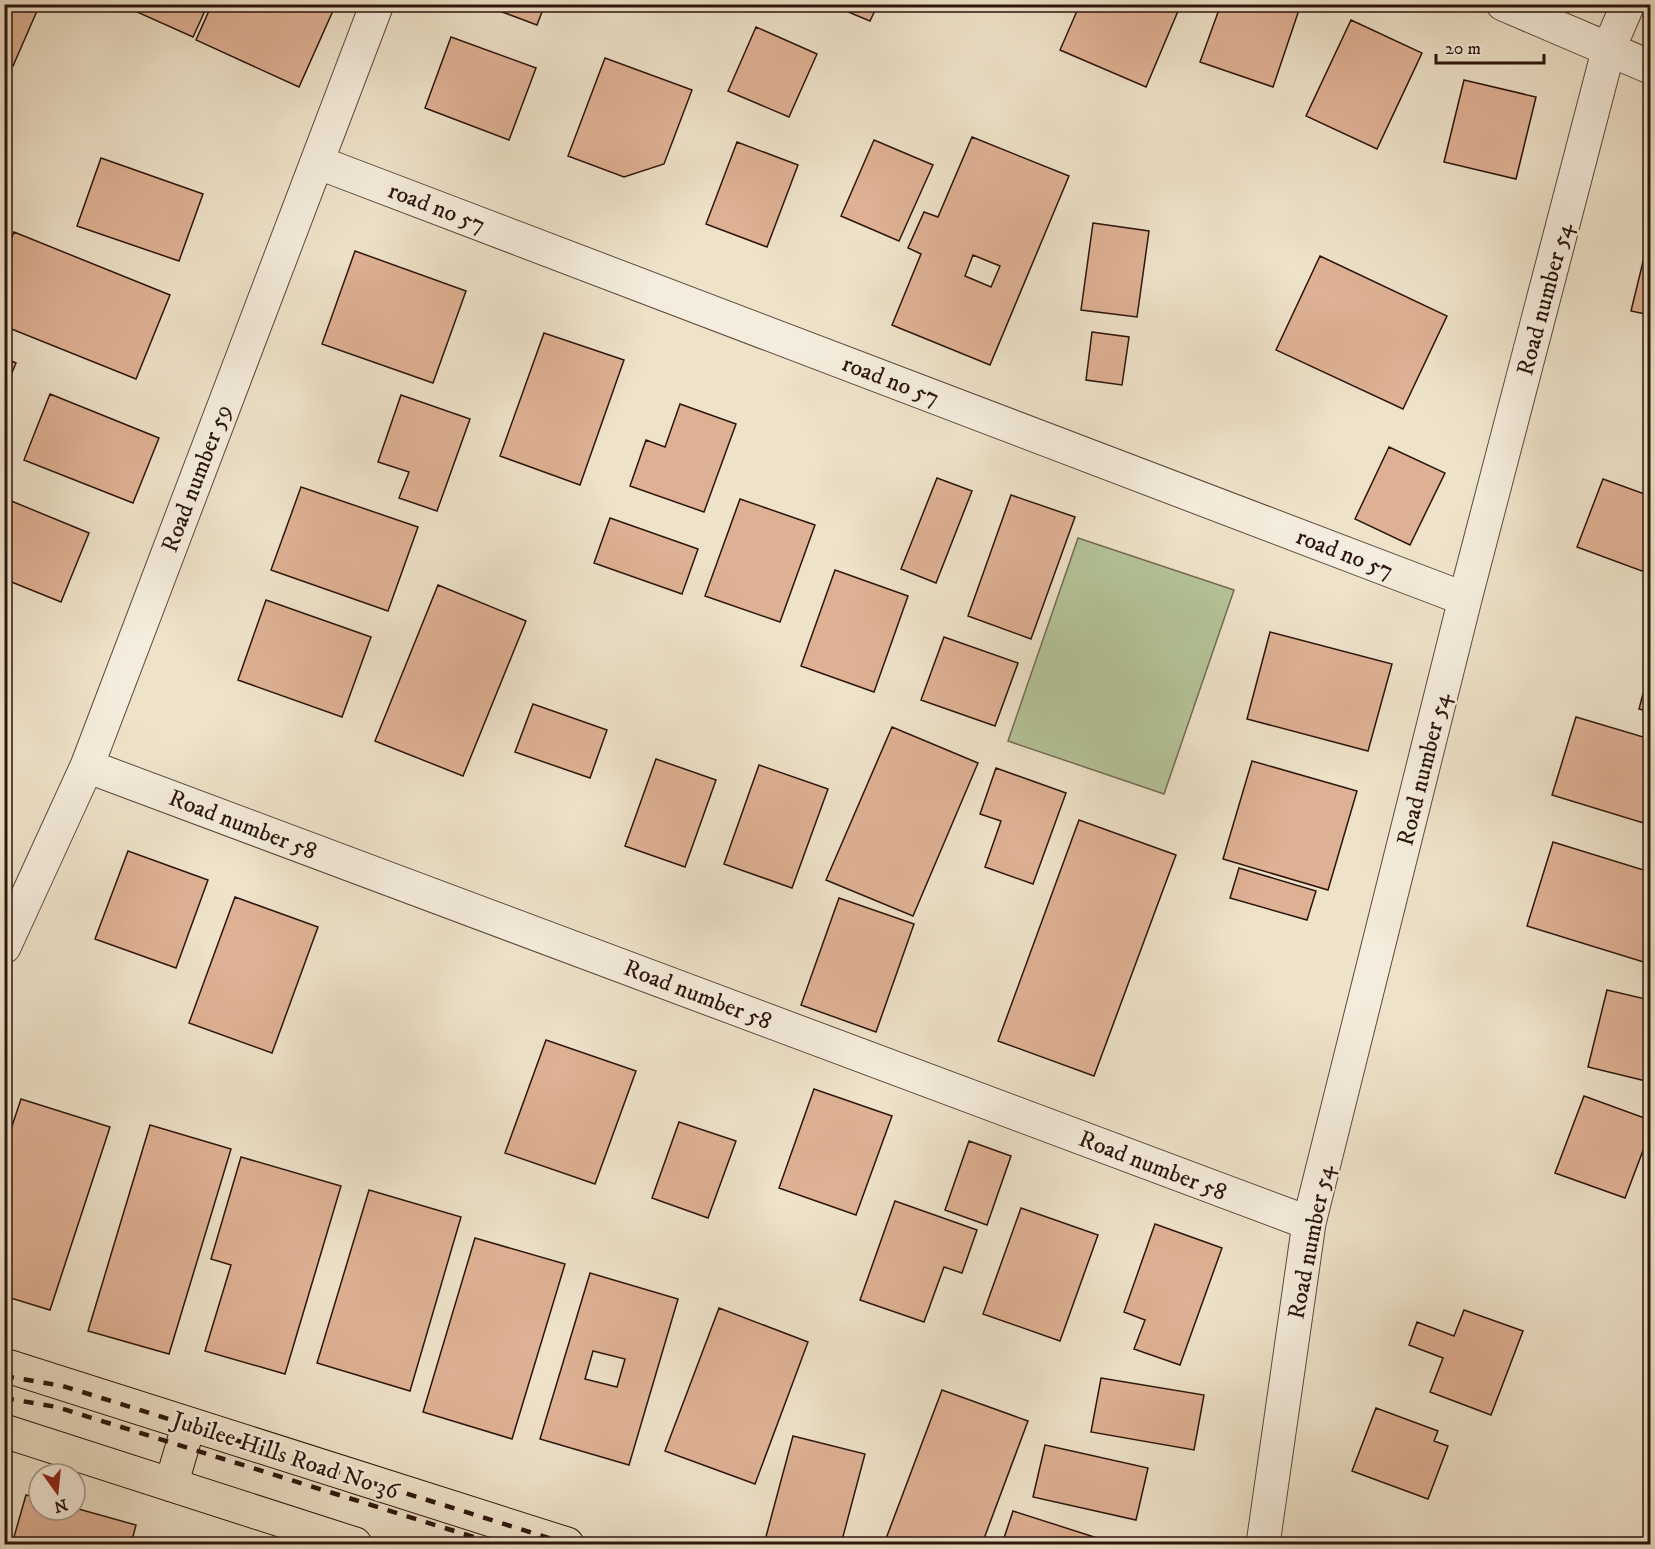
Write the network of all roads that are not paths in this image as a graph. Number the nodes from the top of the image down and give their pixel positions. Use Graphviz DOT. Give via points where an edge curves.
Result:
graph roads {
  1 [pos="377,4"];
  2 [pos="1503,4"];
  3 [pos="1628,4"];
  4 [pos="1609,48"];
  5 [pos="1650,68"];
  6 [pos="317,162"];
  7 [pos="1466,599"];
  8 [pos="87,766"];
  9 [pos="4,947"];
  10 [pos="1309,1223"];
  11 [pos="4,1365"];
  12 [pos="189,1424"];
  13 [pos="4,1431"];
  14 [pos="171,1485"];
  15 [pos="355,1545"];
  16 [pos="567,1545"];
  17 [pos="1263,1545"];
  1 -- 6 [label="street, Road number 59"];
  2 -- 4 [label="street"];
  3 -- 4 [label="street, Road number 54"];
  4 -- 5 [label="street"];
  4 -- 7 [label="street, Road number 54"];
  6 -- 7 [label="street, road no 57"];
  6 -- 8 [label="street, Road number 59"];
  7 -- 10 [label="street, Road number 54"];
  8 -- 9 [label="street, Road number 59"];
  8 -- 10 [label="street, Road number 58"];
  10 -- 17 [label="street, Road number 54"];
  11 -- 12 [label="main road, Jubilee Hills Road No 36"];
  12 -- 14 [label="main road"];
  12 -- 16 [label="main road, Jubilee Hills Road No 36"];
  13 -- 14 [label="main road"];
  14 -- 15 [label="main road"];
}
